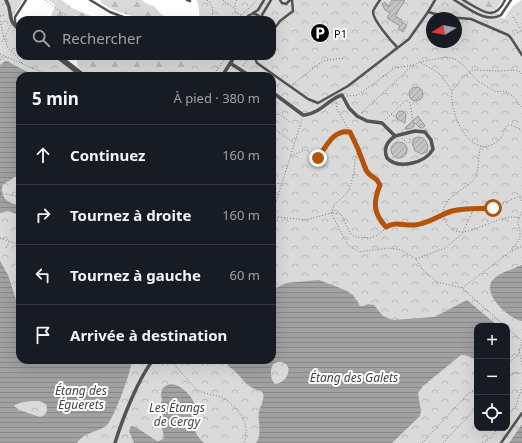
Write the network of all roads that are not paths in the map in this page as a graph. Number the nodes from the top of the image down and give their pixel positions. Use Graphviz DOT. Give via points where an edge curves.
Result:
graph roads {
  1 [pos="6,0"];
  2 [pos="26,0"];
  3 [pos="90,0"];
  4 [pos="264,0"];
  5 [pos="271,0"];
  6 [pos="280,0"];
  7 [pos="291,0"];
  8 [pos="380,0"];
  9 [pos="435,0"];
  10 [pos="454,0"];
  11 [pos="464,0"];
  12 [pos="505,0"];
  13 [pos="511,0"];
  14 [pos="428,12"];
  15 [pos="250,14"];
  16 [pos="426,15"];
  17 [pos="121,16"];
  18 [pos="259,16"];
  19 [pos="262,16"];
  20 [pos="462,18"];
  21 [pos="16,24"];
  22 [pos="16,26"];
  23 [pos="276,26"];
  24 [pos="397,47"];
  25 [pos="522,55"];
  26 [pos="61,60"];
  27 [pos="65,60"];
  28 [pos="232,60"];
  29 [pos="256,60"];
  30 [pos="230,63"];
  31 [pos="77,72"];
  32 [pos="81,72"];
  33 [pos="224,72"];
  34 [pos="244,72"];
  35 [pos="269,72"];
  36 [pos="276,77"];
  37 [pos="276,93"];
  38 [pos="397,135"];
  39 [pos="151,364"];
  40 [pos="522,413"];
  41 [pos="115,443"];
  42 [pos="501,443"];
  1 -- 22 [label="street" via="12,23"];
  2 -- 21 [label="lane" via="15,16"];
  3 -- 17 [label="lane"];
  4 -- 15 [label="lane" via="258,10"];
  5 -- 19 [label="lane"];
  6 -- 7 [label="lane" via="286,4"];
  7 -- 23 [label="lane" via="293,11"];
  8 -- 24 [label="lane" via="374,14"];
  9 -- 14 [label="lane"];
  10 -- 13 [label="lane" via="491,18 501,16"];
  11 -- 12 [label="lane" via="491,14 499,11"];
  15 -- 18 [label="lane"];
  16 -- 24 [label="lane" via="412,36"];
  20 -- 25 [label="lane" via="471,19 510,36"];
  24 -- 36 [label="lane" via="348,86 316,103"];
  26 -- 31 [label="street"];
  27 -- 32 [label="lane"];
  28 -- 30 [label="street"];
  29 -- 35 [label="lane"];
  30 -- 33 [label="street"];
  30 -- 34 [label="street"];
  37 -- 38 [label="street" via="303,115 318,111 342,95 357,116 382,123"];
  38 -- 38 [label="street" via="386,146 385,152 390,161 398,164 412,162 427,157 431,152 431,140 425,132 415,131"];
  39 -- 41 [label="street"];
  40 -- 42 [label="lane"];
}
